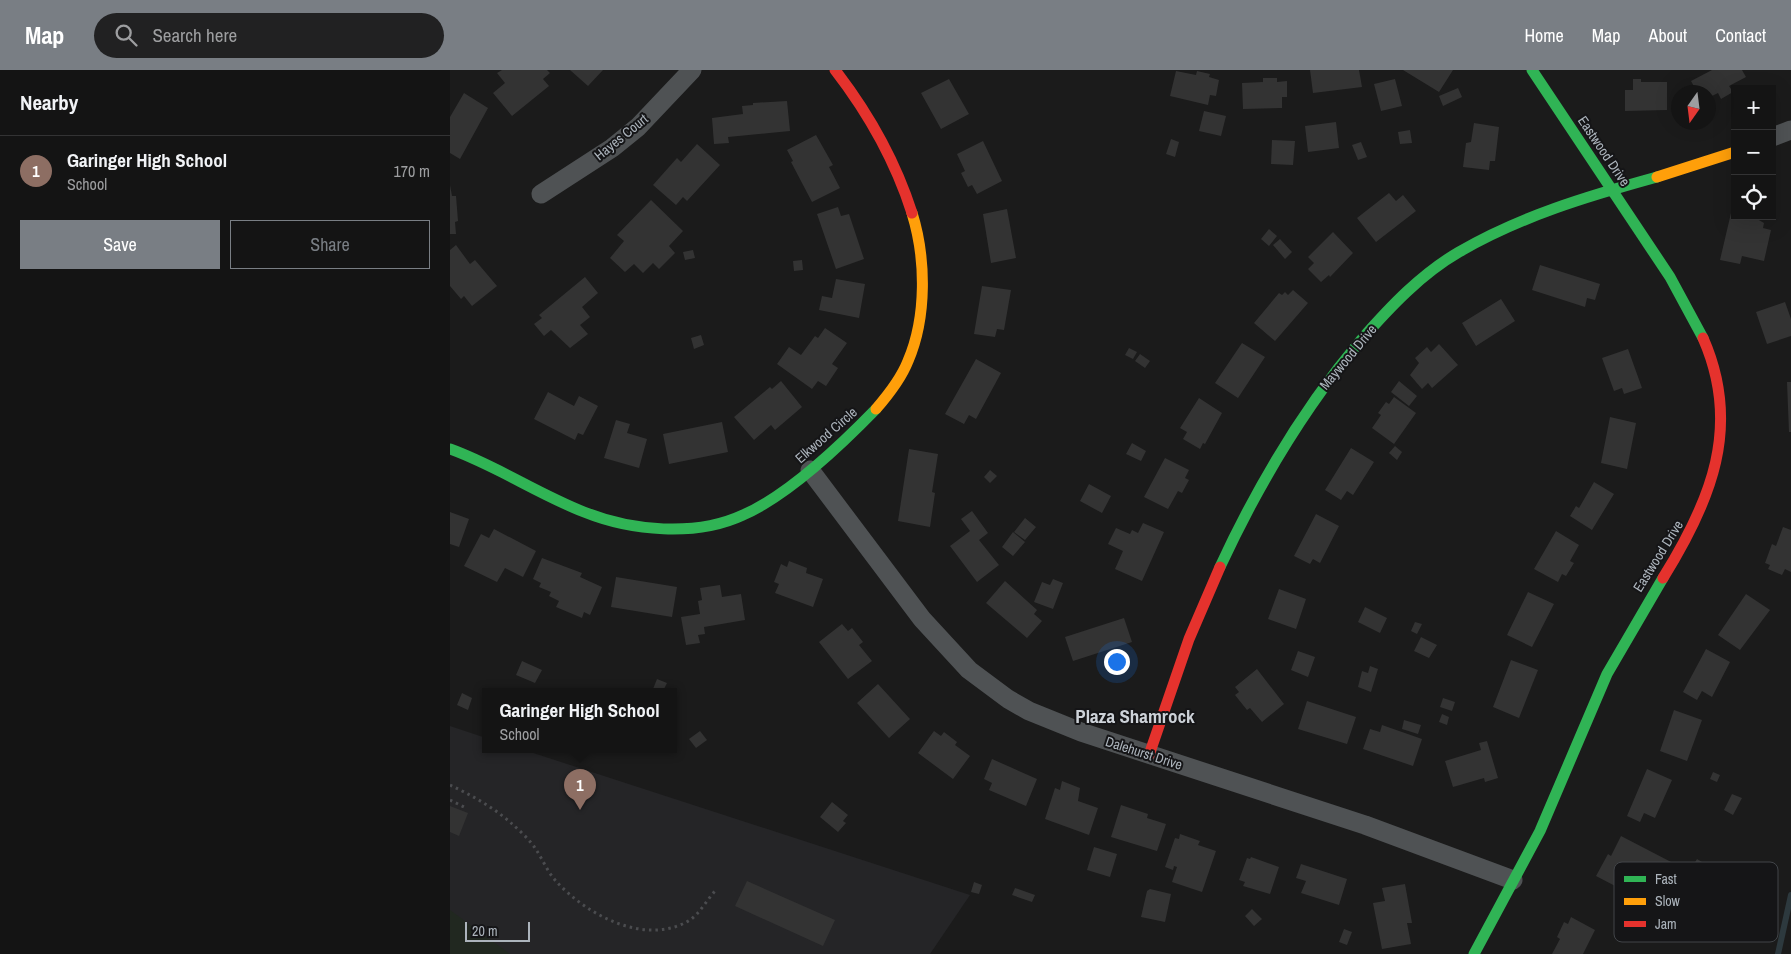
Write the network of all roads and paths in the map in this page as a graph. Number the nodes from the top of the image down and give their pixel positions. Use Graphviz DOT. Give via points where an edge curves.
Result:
graph roads {
  1 [pos="692,70"];
  2 [pos="835,70"];
  3 [pos="1532,70"];
  4 [pos="1791,130"];
  5 [pos="1776,136"];
  6 [pos="1731,153"];
  7 [pos="1612,191"];
  8 [pos="541,194"];
  9 [pos="450,449"];
  10 [pos="810,470"];
  11 [pos="1150,755"];
  12 [pos="450,785"];
  13 [pos="450,800"];
  14 [pos="464,806"];
  15 [pos="1513,880"];
  16 [pos="714,891"];
  17 [pos="1474,954"];
  1 -- 8 [label="street, Hayes Court" via="638,127 612,148"];
  2 -- 10 [label="street, Elkwood Circle" via="857,96 911,205 922,263 921,303 913,347 894,387 868,418"];
  3 -- 7 [label="street, Eastwood Drive"];
  4 -- 5 [label="street"];
  6 -- 7 [label="street, Maywood Drive"];
  7 -- 11 [label="street, Maywood Drive" via="1578,199 1452,256 1393,305 1344,357 1290,432 1250,505 1182,655"];
  7 -- 15 [label="street, Eastwood Drive" via="1697,325 1710,354 1720,396 1720,448 1697,522 1608,672 1540,832"];
  9 -- 10 [label="street, Elkwood Circle" via="601,518 646,528 689,528 746,516"];
  10 -- 11 [label="street, Dalehurst Drive" via="922,619 988,686 1029,711"];
  11 -- 15 [label="street, Dalehurst Drive" via="1365,825"];
  12 -- 16 [label="path" via="472,795 511,823 534,846 554,880 583,906 612,921 638,929 667,930 692,919"];
  13 -- 14 [label="path"];
  15 -- 17 [label="street, Eastwood Drive"];
}
